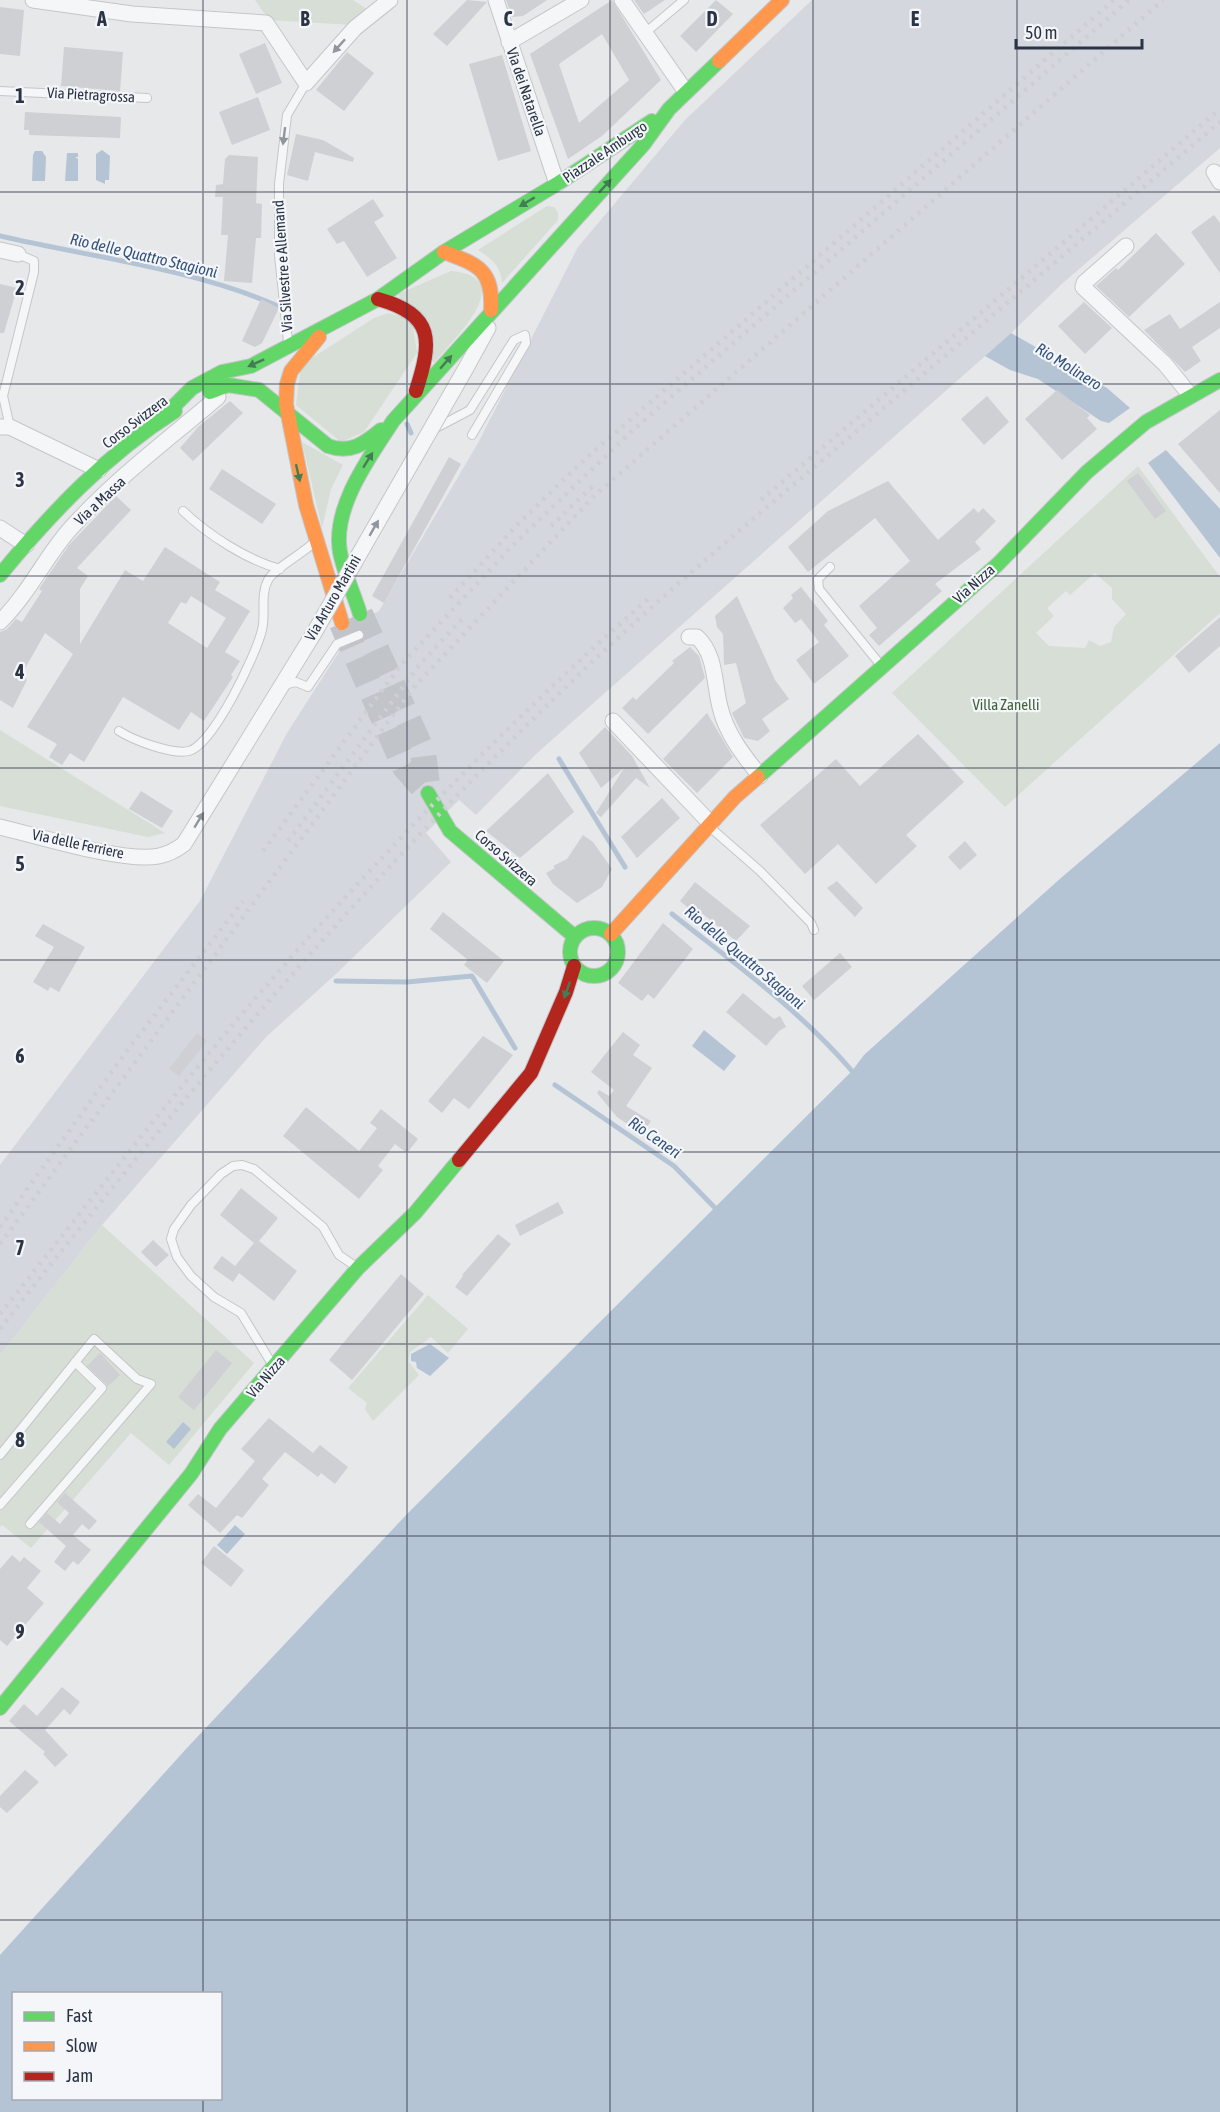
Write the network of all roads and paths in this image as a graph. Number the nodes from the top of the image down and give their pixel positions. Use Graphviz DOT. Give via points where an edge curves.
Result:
graph roads {
  1 [pos="33,0"];
  2 [pos="390,0"];
  3 [pos="496,0"];
  4 [pos="581,0"];
  5 [pos="622,0"];
  6 [pos="684,0"];
  7 [pos="780,0"];
  8 [pos="645,33"];
  9 [pos="509,42"];
  10 [pos="306,83"];
  11 [pos="0,91"];
  12 [pos="686,92"];
  13 [pos="147,98"];
  14 [pos="669,109"];
  15 [pos="566,193"];
  16 [pos="574,220"];
  17 [pos="1126,246"];
  18 [pos="0,250"];
  19 [pos="444,252"];
  20 [pos="18,255"];
  21 [pos="502,297"];
  22 [pos="378,299"];
  23 [pos="491,316"];
  24 [pos="327,328"];
  25 [pos="288,347"];
  26 [pos="1220,380"];
  27 [pos="1190,396"];
  28 [pos="218,397"];
  29 [pos="413,399"];
  30 [pos="288,416"];
  31 [pos="161,419"];
  32 [pos="393,421"];
  33 [pos="5,427"];
  34 [pos="430,431"];
  35 [pos="471,435"];
  36 [pos="99,470"];
  37 [pos="183,511"];
  38 [pos="0,528"];
  39 [pos="314,542"];
  40 [pos="23,548"];
  41 [pos="0,561"];
  42 [pos="830,567"];
  43 [pos="280,569"];
  44 [pos="0,575"];
  45 [pos="360,614"];
  46 [pos="0,622"];
  47 [pos="342,623"];
  48 [pos="359,634"];
  49 [pos="689,637"];
  50 [pos="881,667"];
  51 [pos="280,687"];
  52 [pos="613,722"];
  53 [pos="119,731"];
  54 [pos="760,776"];
  55 [pos="428,793"];
  56 [pos="710,825"];
  57 [pos="0,827"];
  58 [pos="157,857"];
  59 [pos="814,930"];
  60 [pos="611,934"];
  61 [pos="575,937"];
  62 [pos="574,966"];
  63 [pos="567,1027"];
  64 [pos="541,1054"];
  65 [pos="358,1268"];
  66 [pos="75,1362"];
  67 [pos="274,1368"];
  68 [pos="0,1455"];
  69 [pos="0,1505"];
  70 [pos="30,1524"];
  71 [pos="0,1708"];
  1 -- 10 [label="street" via="132,14 266,23"];
  2 -- 10 [label="street, one-way" via="356,28"];
  3 -- 9 [label="street, Via dei Natarella"];
  4 -- 9 [label="street"];
  5 -- 8 [label="street"];
  6 -- 8 [label="lane"];
  7 -- 12 [label="main road"];
  8 -- 12 [label="street"];
  9 -- 15 [label="street, Via dei Natarella"];
  10 -- 25 [label="lane, Via Silvestre e Allemand, one-way" via="287,115 279,184 279,255"];
  11 -- 13 [label="lane, Via Pietragrossa"];
  12 -- 14 [label="main road"];
  14 -- 15 [label="main road, Piazzale Amburgo"];
  16 -- 14 [label="main road, Piazzale Amburgo, one-way" via="643,145"];
  15 -- 16 [label="main road"];
  15 -- 19 [label="main road, Piazzale Amburgo, one-way"];
  16 -- 21 [label="main road, Piazzale Amburgo"];
  17 -- 27 [label="street" via="1083,287 1165,364"];
  18 -- 20 [label="street"];
  19 -- 22 [label="main road, Piazzale Amburgo"];
  19 -- 23 [label="main road" via="482,267 487,273 492,290"];
  20 -- 33 [label="lane" via="34,261 34,272 3,396"];
  21 -- 23 [label="street, Piazzale Amburgo"];
  22 -- 24 [label="main road, Piazzale Amburgo"];
  22 -- 29 [label="main road" via="404,306 427,329 427,350"];
  29 -- 23 [label="main road, Piazzale Amburgo, one-way"];
  23 -- 34 [label="street, Via Arturo Martini, bridge"];
  24 -- 25 [label="main road, Piazzale Amburgo"];
  24 -- 30 [label="main road, Piazzale Amburgo" via="288,377"];
  25 -- 31 [label="main road, Piazzale Amburgo, one-way" via="192,388"];
  26 -- 27 [label="main road, Via Nizza"];
  27 -- 50 [label="main road, Via Nizza" via="1146,422 1087,472 998,564"];
  28 -- 46 [label="street, Via a Massa" via="70,529 26,593"];
  29 -- 32 [label="main road, Piazzale Amburgo"];
  30 -- 31 [label="main road, Corso Svizzera" via="259,390 228,385"];
  30 -- 32 [label="main road, Piazzale Amburgo" via="328,446 347,451"];
  30 -- 39 [label="main road, one-way"];
  31 -- 36 [label="main road, Corso Svizzera"];
  45 -- 32 [label="main road, Piazzale Amburgo, one-way" via="340,552 339,529 354,483"];
  33 -- 36 [label="street"];
  34 -- 35 [label="lane" via="470,410 514,340 525,335 526,343"];
  51 -- 34 [label="street, Via Arturo Martini, one-way, bridge"];
  36 -- 40 [label="main road, Corso Svizzera"];
  37 -- 43 [label="lane" via="263,565"];
  38 -- 40 [label="street"];
  39 -- 43 [label="lane"];
  39 -- 47 [label="main road"];
  40 -- 41 [label="street"];
  40 -- 44 [label="main road, Corso Svizzera"];
  42 -- 50 [label="lane" via="818,579 819,589"];
  43 -- 53 [label="lane" via="268,579 262,629 244,676 203,740 191,750 178,751 134,741"];
  48 -- 51 [label="lane" via="337,644 308,687 296,682"];
  49 -- 54 [label="street" via="698,636 704,643 720,709 740,752"];
  50 -- 54 [label="main road, Via Nizza"];
  58 -- 51 [label="street, Via Arturo Martini, one-way" via="184,844"];
  52 -- 56 [label="street"];
  54 -- 56 [label="main road, Via Nizza"];
  55 -- 61 [label="main road, Corso Svizzera" via="450,831"];
  56 -- 59 [label="lane" via="760,871"];
  56 -- 60 [label="main road, Via Nizza"];
  57 -- 58 [label="street, Via delle Ferriere" via="122,855"];
  60 -- 61 [label="main road" via="588,928"];
  60 -- 62 [label="main road" via="618,948 616,963 605,973 589,982"];
  61 -- 62 [label="main road" via="570,951"];
  62 -- 64 [label="main road, one-way"];
  63 -- 64 [label="main road" via="557,1043"];
  64 -- 65 [label="main road, Via Nizza" via="531,1072 415,1213"];
  65 -- 67 [label="main road, Via Nizza"];
  65 -- 67 [label="lane" via="339,1255 323,1227 254,1169 242,1164 232,1166 191,1205 171,1239 177,1257 190,1276 241,1313"];
  66 -- 68 [label="lane"];
  66 -- 69 [label="lane" via="102,1388"];
  66 -- 70 [label="lane" via="94,1339 137,1379 151,1384"];
  67 -- 71 [label="main road, Via Nizza" via="220,1429 191,1474"];
}
